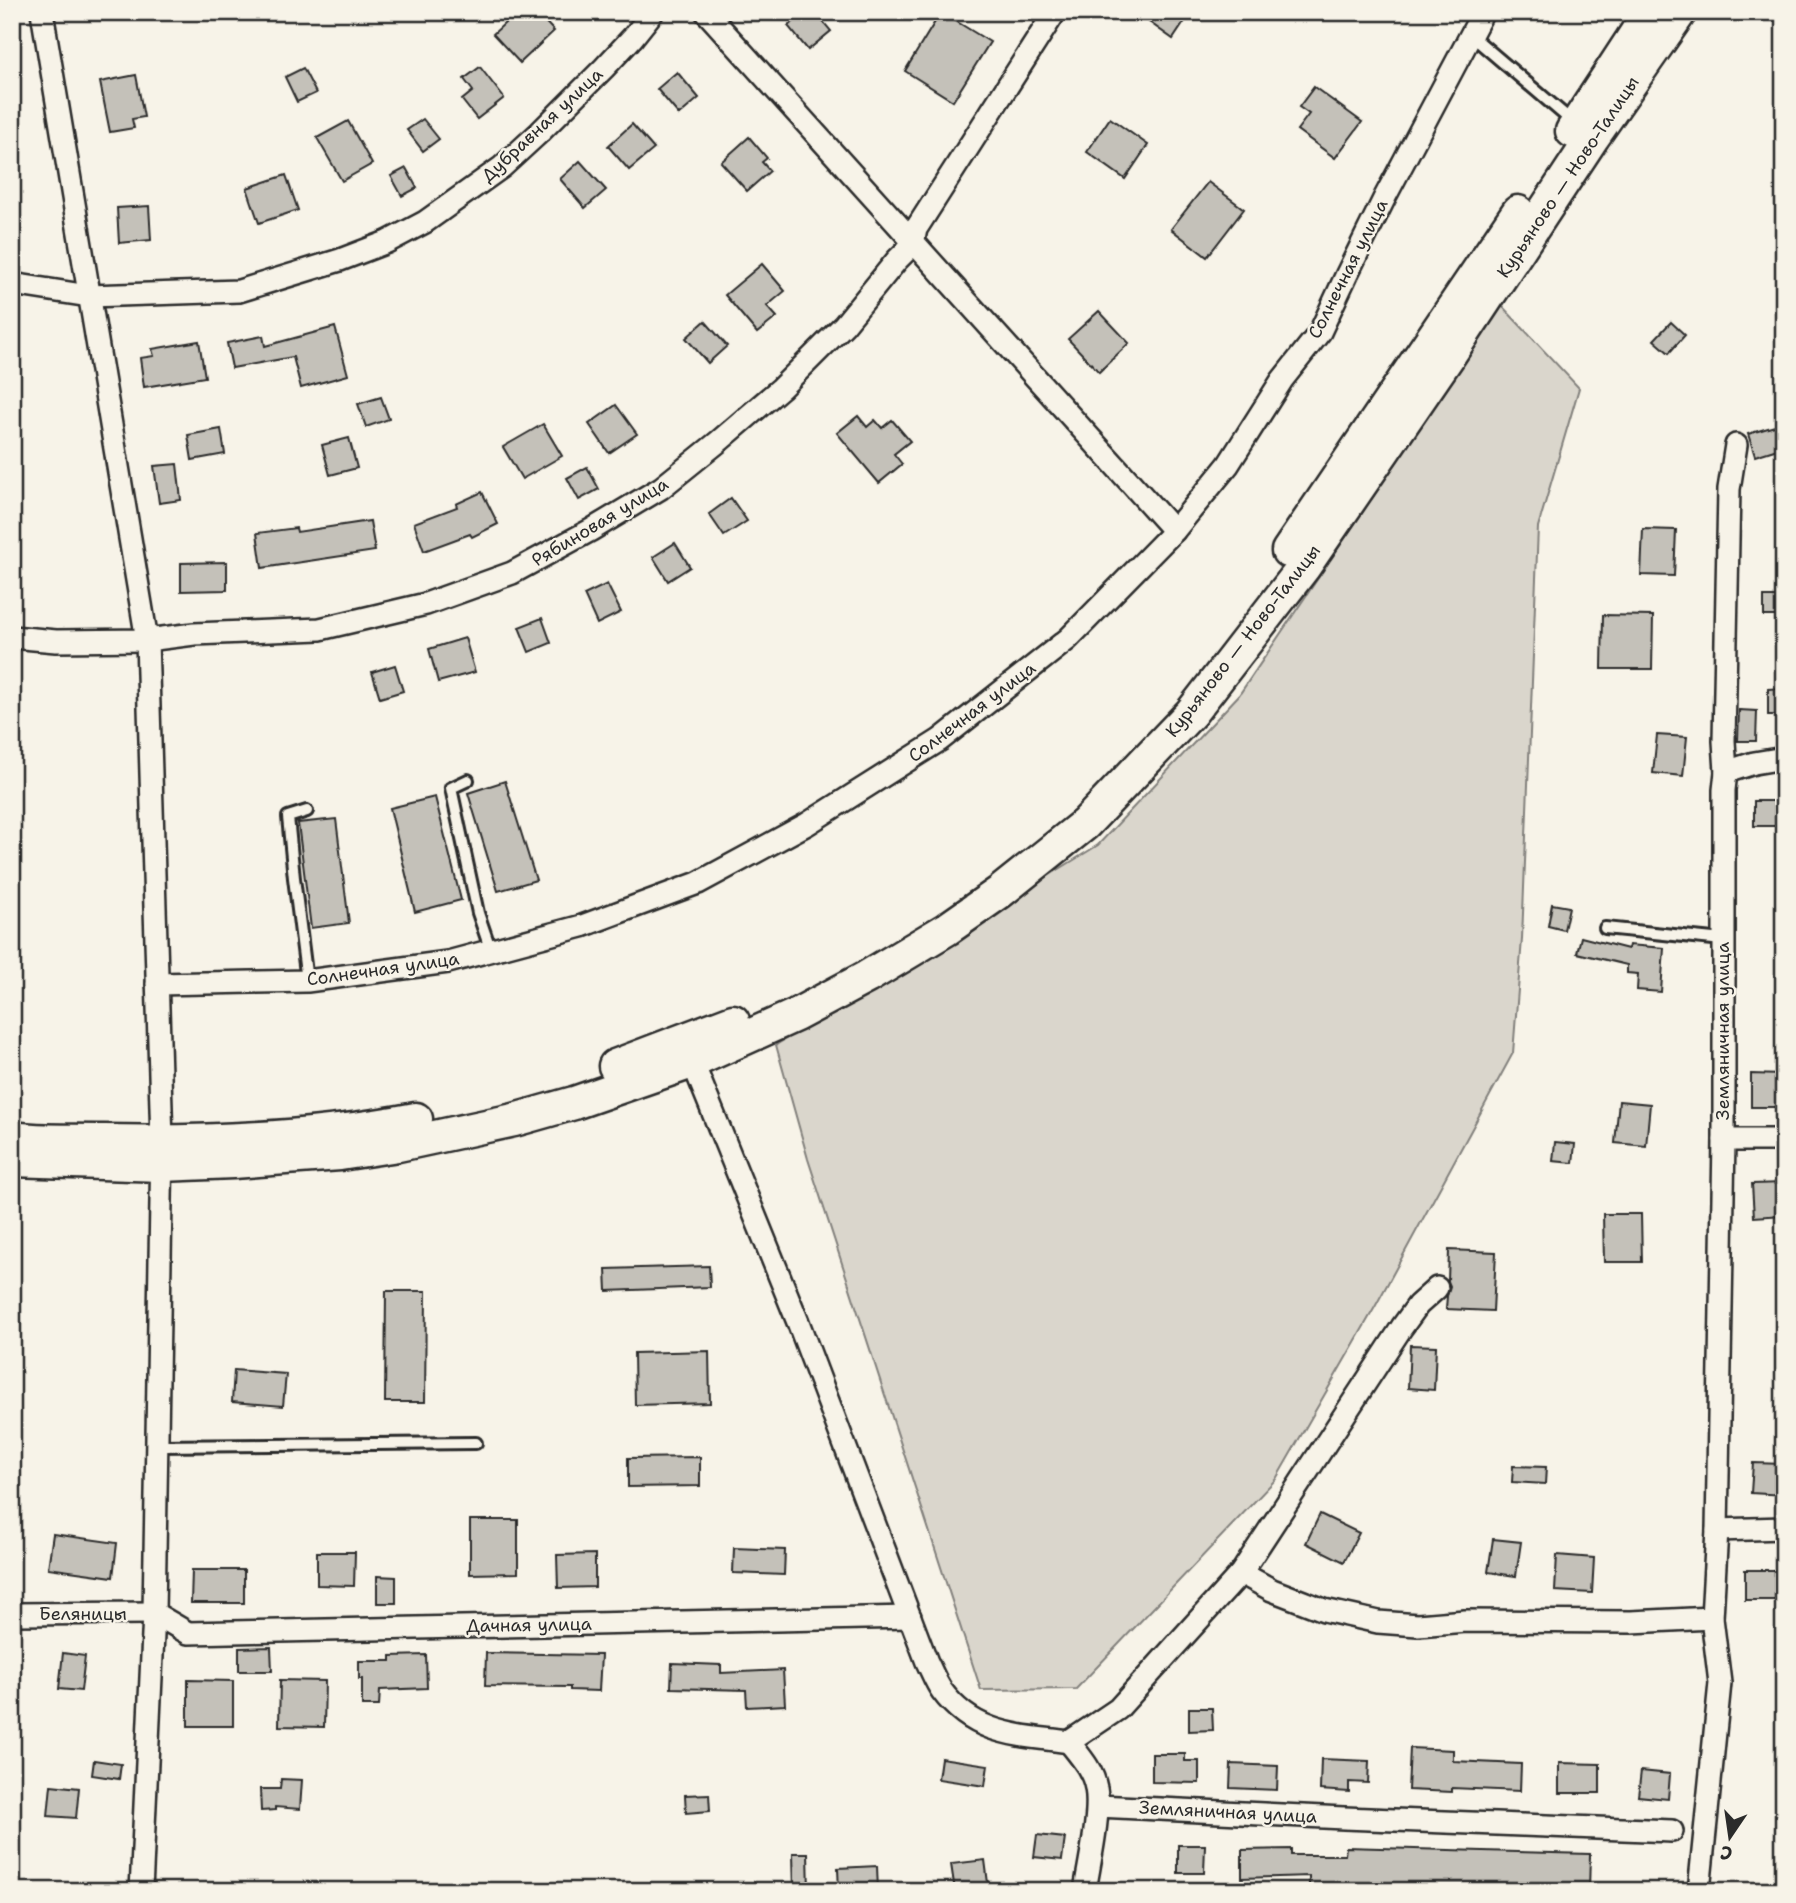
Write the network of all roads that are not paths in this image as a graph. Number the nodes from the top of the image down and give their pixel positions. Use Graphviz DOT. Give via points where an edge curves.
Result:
graph roads {
  1 [pos="42,12"];
  2 [pos="653,12"];
  3 [pos="706,12"];
  4 [pos="1055,12"];
  5 [pos="1483,12"];
  6 [pos="1650,12"];
  7 [pos="1679,12"];
  8 [pos="1472,36"];
  9 [pos="1576,125"];
  10 [pos="913,244"];
  11 [pos="12,284"];
  12 [pos="89,296"];
  13 [pos="1736,445"];
  14 [pos="1174,531"];
  15 [pos="12,637"];
  16 [pos="147,640"];
  17 [pos="1784,758"];
  18 [pos="1726,772"];
  19 [pos="468,780"];
  20 [pos="307,811"];
  21 [pos="1605,928"];
  22 [pos="1723,940"];
  23 [pos="491,951"];
  24 [pos="307,981"];
  25 [pos="157,984"];
  26 [pos="688,1052"];
  27 [pos="12,1138"];
  28 [pos="1724,1140"];
  29 [pos="1784,1140"];
  30 [pos="162,1154"];
  31 [pos="12,1160"];
  32 [pos="1437,1288"];
  33 [pos="476,1443"];
  34 [pos="156,1446"];
  35 [pos="1784,1528"];
  36 [pos="1717,1530"];
  37 [pos="1241,1573"];
  38 [pos="154,1613"];
  39 [pos="12,1614"];
  40 [pos="910,1617"];
  41 [pos="1712,1618"];
  42 [pos="1069,1742"];
  43 [pos="1098,1806"];
  44 [pos="1672,1830"];
  45 [pos="141,1891"];
  46 [pos="1085,1891"];
  47 [pos="1699,1891"];
  1 -- 12 [label="street"];
  2 -- 12 [label="street, Дубравная улица" via="604,68 502,167 425,222 387,242 239,291"];
  3 -- 10 [label="street"];
  4 -- 10 [label="street, Рябиновая улица" via="916,229"];
  5 -- 8 [label="street, Солнечная улица"];
  6 -- 9 [label="main road, Курьяново — Ново-Талицы"];
  7 -- 26 [label="main road, Курьяново — Ново-Талицы" via="1304,566 1191,713 1085,824 947,929 796,1015"];
  8 -- 9 [label="lane"];
  8 -- 14 [label="street, Солнечная улица" via="1386,195 1320,332 1282,380 1228,465"];
  9 -- 26 [label="main road, Курьяново — Ново-Талицы" via="1286,555 1170,705 1106,773 1073,807 934,914 859,958 727,1024"];
  10 -- 14 [label="street"];
  10 -- 16 [label="street, Рябиновая улица" via="844,325 718,442 661,488 512,573 426,604 320,629"];
  11 -- 12 [label="street, Дубравная улица"];
  12 -- 16 [label="street"];
  13 -- 18 [label="street, Земляничная улица" via="1727,545"];
  14 -- 23 [label="street, Солнечная улица" via="1068,639 940,740 807,824 698,883 582,926"];
  15 -- 16 [label="street, Рябиновая улица"];
  16 -- 25 [label="street"];
  17 -- 18 [label="street"];
  18 -- 22 [label="street, Земляничная улица"];
  19 -- 23 [label="lane" via="451,788 478,913"];
  20 -- 24 [label="lane" via="288,817"];
  21 -- 22 [label="lane"];
  22 -- 28 [label="street, Земляничная улица"];
  23 -- 24 [label="street, Солнечная улица" via="448,962"];
  24 -- 25 [label="street, Солнечная улица"];
  25 -- 30 [label="street"];
  26 -- 30 [label="main road, Курьяново — Ново-Талицы" via="418,1119 229,1140"];
  26 -- 40 [label="street" via="798,1322"];
  27 -- 30 [label="main road, Курьяново — Ново-Талицы"];
  28 -- 29 [label="street"];
  28 -- 36 [label="street, Земляничная улица"];
  30 -- 31 [label="main road, Курьяново — Ново-Талицы"];
  30 -- 34 [label="street"];
  32 -- 37 [label="street" via="1402,1327"];
  33 -- 34 [label="lane"];
  34 -- 38 [label="street"];
  35 -- 36 [label="street"];
  36 -- 41 [label="street, Земляничная улица"];
  37 -- 41 [label="street" via="1324,1610 1378,1622"];
  37 -- 42 [label="street" via="1118,1709"];
  38 -- 39 [label="street, Беляницы"];
  38 -- 40 [label="street, Дачная улица" via="188,1633"];
  38 -- 45 [label="street"];
  40 -- 42 [label="street" via="942,1691 976,1723 1021,1737"];
  41 -- 47 [label="street, Земляничная улица" via="1720,1683"];
  42 -- 43 [label="street" via="1086,1763"];
  43 -- 44 [label="street, Земляничная улица"];
  43 -- 46 [label="street"];
}
